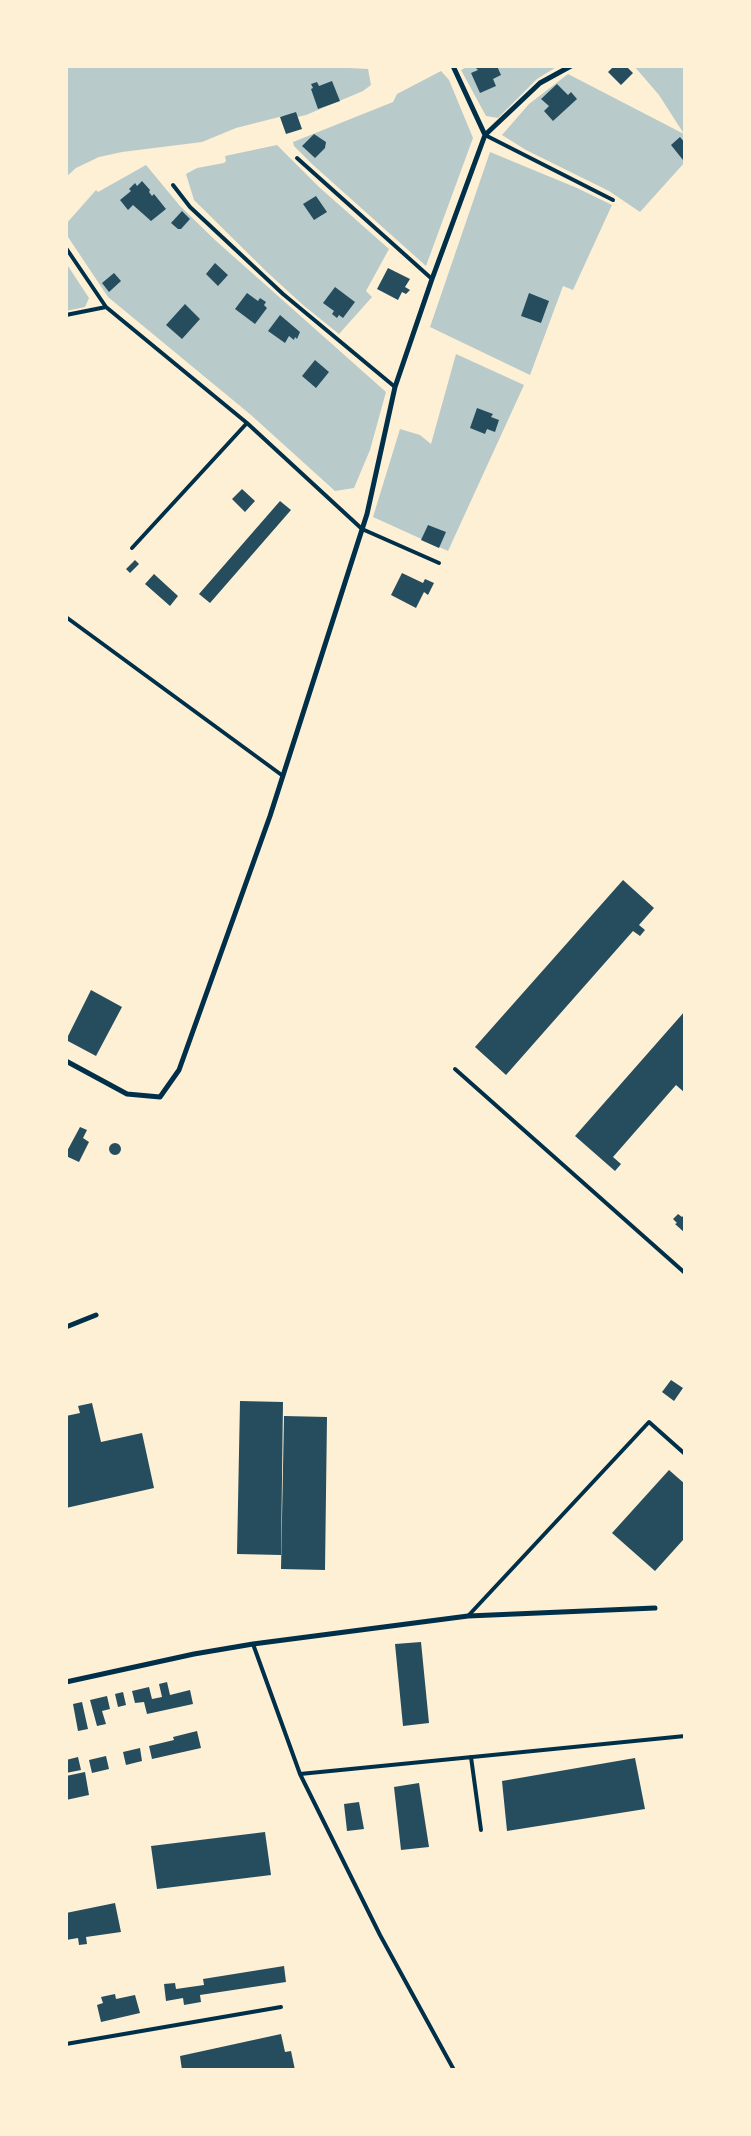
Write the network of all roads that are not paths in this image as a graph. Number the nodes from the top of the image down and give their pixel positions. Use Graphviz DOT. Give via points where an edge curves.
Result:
graph roads {
  1 [pos="453,66"];
  2 [pos="570,66"];
  3 [pos="486,135"];
  4 [pos="297,158"];
  5 [pos="173,185"];
  6 [pos="613,200"];
  7 [pos="66,248"];
  8 [pos="432,279"];
  9 [pos="106,307"];
  10 [pos="66,315"];
  11 [pos="395,388"];
  12 [pos="247,423"];
  13 [pos="362,529"];
  14 [pos="132,548"];
  15 [pos="439,563"];
  16 [pos="66,617"];
  17 [pos="283,776"];
  18 [pos="66,1061"];
  19 [pos="455,1069"];
  20 [pos="685,1272"];
  21 [pos="96,1315"];
  22 [pos="66,1327"];
  23 [pos="685,1454"];
  24 [pos="655,1608"];
  25 [pos="468,1616"];
  26 [pos="253,1644"];
  27 [pos="66,1682"];
  28 [pos="685,1736"];
  29 [pos="471,1758"];
  30 [pos="300,1774"];
  31 [pos="481,1830"];
  32 [pos="281,2007"];
  33 [pos="66,2044"];
  34 [pos="454,2070"];
  1 -- 3 [label="street"];
  2 -- 3 [label="street" via="540,83"];
  3 -- 6 [label="lane"];
  3 -- 8 [label="street"];
  4 -- 8 [label="lane"];
  5 -- 11 [label="lane" via="190,207 283,294"];
  7 -- 9 [label="lane"];
  8 -- 11 [label="street"];
  9 -- 10 [label="lane"];
  9 -- 12 [label="lane"];
  11 -- 13 [label="street"];
  12 -- 13 [label="lane"];
  12 -- 14 [label="lane"];
  13 -- 15 [label="lane"];
  13 -- 17 [label="street"];
  16 -- 17 [label="lane"];
  17 -- 18 [label="street" via="178,1070 160,1097 127,1094"];
  19 -- 20 [label="lane"];
  21 -- 22 [label="street"];
  23 -- 25 [label="lane" via="649,1422"];
  24 -- 25 [label="street"];
  25 -- 26 [label="street"];
  26 -- 27 [label="street"];
  26 -- 30 [label="lane"];
  28 -- 29 [label="lane"];
  29 -- 30 [label="lane"];
  29 -- 31 [label="lane"];
  30 -- 34 [label="lane" via="380,1935"];
  32 -- 33 [label="lane"];
}
